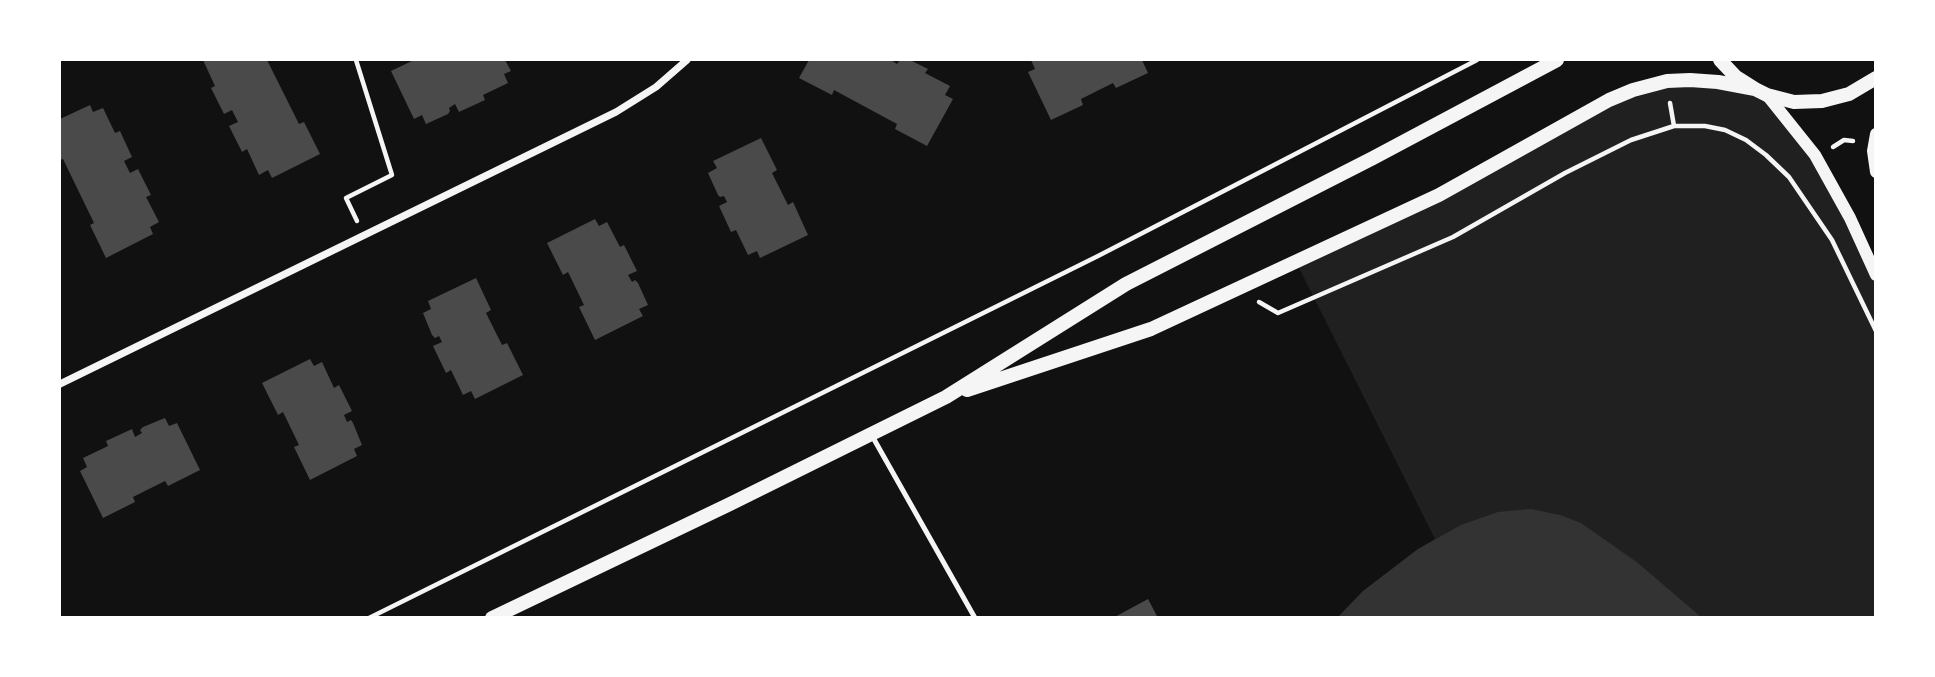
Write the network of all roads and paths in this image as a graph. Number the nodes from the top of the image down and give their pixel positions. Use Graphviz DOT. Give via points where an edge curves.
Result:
graph roads {
  1 [pos="356,60"];
  2 [pos="687,60"];
  3 [pos="1477,60"];
  4 [pos="1557,60"];
  5 [pos="1720,60"];
  6 [pos="1875,78"];
  7 [pos="1761,92"];
  8 [pos="1875,134"];
  9 [pos="1875,172"];
  10 [pos="365,235"];
  11 [pos="1875,275"];
  12 [pos="1238,289"];
  13 [pos="1875,331"];
  14 [pos="60,384"];
  15 [pos="946,397"];
  16 [pos="871,434"];
  17 [pos="369,618"];
  18 [pos="492,618"];
  19 [pos="975,618"];
  1 -- 10 [label="path" via="392,175 346,198"];
  2 -- 10 [label="street" via="616,112"];
  3 -- 17 [label="path" via="1098,256"];
  4 -- 15 [label="main road" via="1126,284"];
  5 -- 7 [label="main road" via="1736,77"];
  6 -- 7 [label="main road" via="1849,94 1822,102 1794,102"];
  7 -- 11 [label="street" via="1815,155"];
  7 -- 12 [label="main road" via="1690,80 1633,90 1439,195"];
  8 -- 9 [label="street"];
  10 -- 14 [label="street"];
  12 -- 13 [label="path" via="1278,313 1454,237 1631,140 1674,126 1705,126 1746,140 1789,177 1832,240"];
  12 -- 15 [label="main road" via="1151,329"];
  15 -- 16 [label="main road"];
  16 -- 18 [label="main road"];
  16 -- 19 [label="lane"];
}
